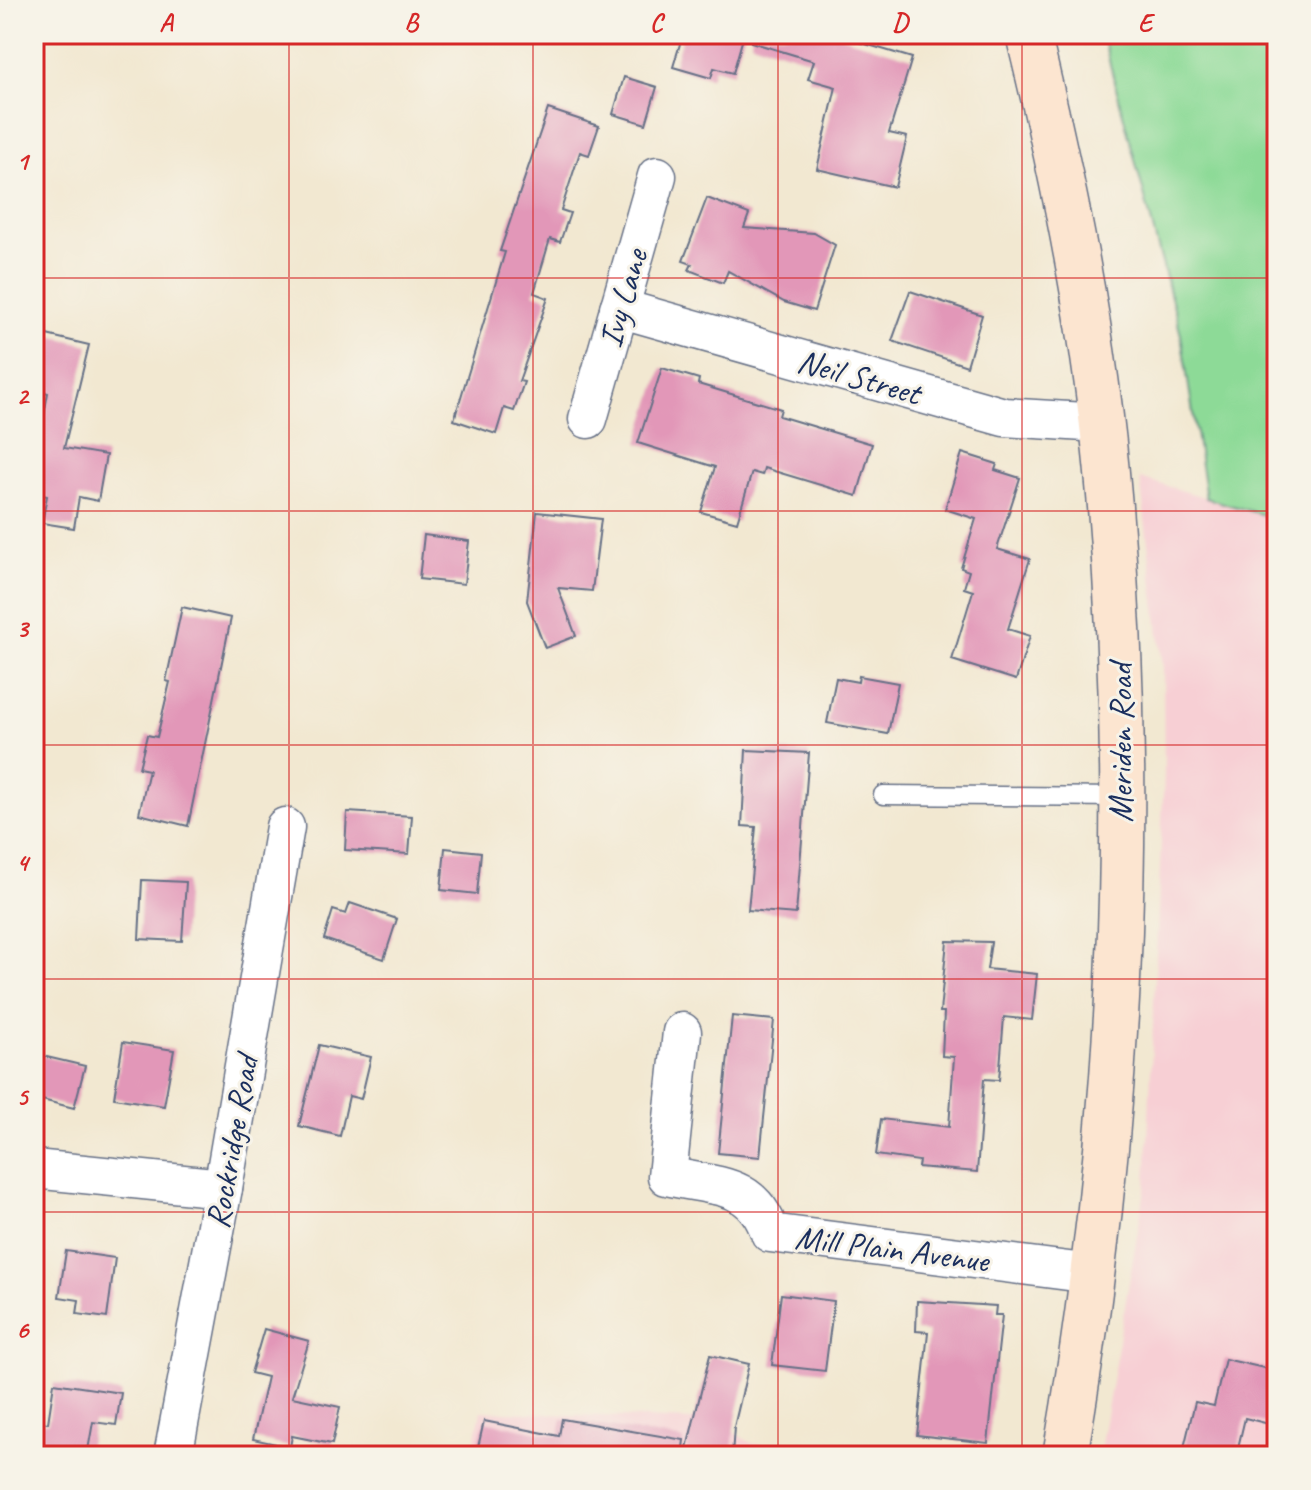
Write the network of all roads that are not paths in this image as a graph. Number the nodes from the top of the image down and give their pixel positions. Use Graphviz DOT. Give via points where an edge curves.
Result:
graph roads {
  1 [pos="1028,34"];
  2 [pos="657,176"];
  3 [pos="619,308"];
  4 [pos="588,419"];
  5 [pos="1102,423"];
  6 [pos="883,795"];
  7 [pos="1121,797"];
  8 [pos="285,827"];
  9 [pos="682,1032"];
  10 [pos="34,1169"];
  11 [pos="223,1188"];
  12 [pos="1092,1274"];
  13 [pos="173,1456"];
  14 [pos="1065,1456"];
  1 -- 5 [label="main road, Meriden Road" via="1073,235"];
  2 -- 3 [label="street, Ivy Lane"];
  3 -- 4 [label="street, Ivy Lane"];
  3 -- 5 [label="street, Neil Street" via="1004,417"];
  5 -- 7 [label="main road, Meriden Road" via="1117,590"];
  6 -- 7 [label="lane"];
  7 -- 12 [label="main road, Meriden Road" via="1113,1054"];
  8 -- 11 [label="street, Rockridge Road"];
  9 -- 12 [label="street, Mill Plain Avenue" via="667,1176 746,1193 763,1210 770,1233"];
  10 -- 11 [label="street"];
  11 -- 13 [label="street, Rockridge Road"];
  12 -- 14 [label="main road, Meriden Road"];
}
